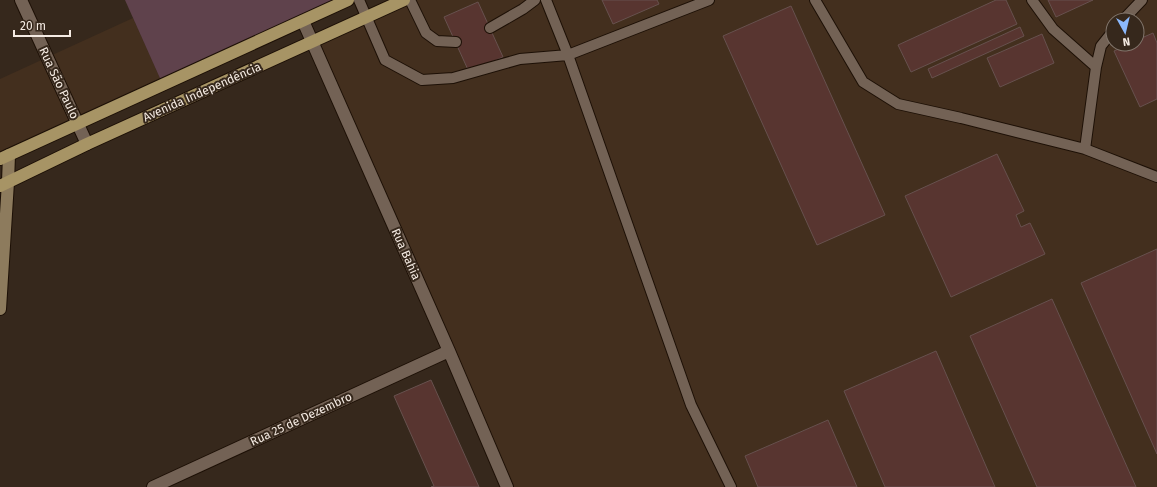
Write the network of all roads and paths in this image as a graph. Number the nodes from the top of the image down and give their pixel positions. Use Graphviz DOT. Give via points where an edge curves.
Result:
graph roads {
  1 [pos="20,0"];
  2 [pos="348,0"];
  3 [pos="359,0"];
  4 [pos="404,0"];
  5 [pos="410,0"];
  6 [pos="534,0"];
  7 [pos="546,0"];
  8 [pos="709,0"];
  9 [pos="815,0"];
  10 [pos="1032,0"];
  11 [pos="1142,0"];
  12 [pos="1131,12"];
  13 [pos="366,18"];
  14 [pos="303,21"];
  15 [pos="490,28"];
  16 [pos="1105,41"];
  17 [pos="313,42"];
  18 [pos="456,42"];
  19 [pos="568,55"];
  20 [pos="1096,66"];
  21 [pos="77,124"];
  22 [pos="87,144"];
  23 [pos="1085,149"];
  24 [pos="4,157"];
  25 [pos="1157,177"];
  26 [pos="4,184"];
  27 [pos="0,309"];
  28 [pos="449,351"];
  29 [pos="152,487"];
  30 [pos="507,487"];
  31 [pos="731,487"];
  1 -- 21 [label="street, Rua São Paulo"];
  2 -- 14 [label="main road, Avenida Independência"];
  3 -- 13 [label="lane"];
  4 -- 13 [label="main road, Avenida Independência"];
  5 -- 18 [label="lane" via="426,33 437,41"];
  6 -- 15 [label="lane"];
  7 -- 19 [label="lane"];
  8 -- 19 [label="lane"];
  9 -- 23 [label="lane" via="863,82 898,104"];
  10 -- 20 [label="lane" via="1053,29"];
  11 -- 12 [label="lane"];
  13 -- 17 [label="main road, Avenida Independência"];
  13 -- 19 [label="lane" via="385,60 422,80 454,78 520,59"];
  14 -- 17 [label="street, Rua Bahia"];
  14 -- 21 [label="main road, Avenida Independência"];
  16 -- 20 [label="lane" via="1101,46"];
  17 -- 22 [label="main road, Avenida Independência"];
  17 -- 28 [label="street, Rua Bahia"];
  19 -- 31 [label="lane" via="691,405"];
  20 -- 23 [label="lane"];
  21 -- 22 [label="street, Rua São Paulo"];
  21 -- 24 [label="main road, Avenida Independência"];
  22 -- 26 [label="main road, Avenida Independência"];
  23 -- 25 [label="lane"];
  24 -- 26 [label="street"];
  26 -- 27 [label="street"];
  28 -- 29 [label="street, Rua 25 de Dezembro"];
  28 -- 30 [label="street, Rua Bahia"];
}
